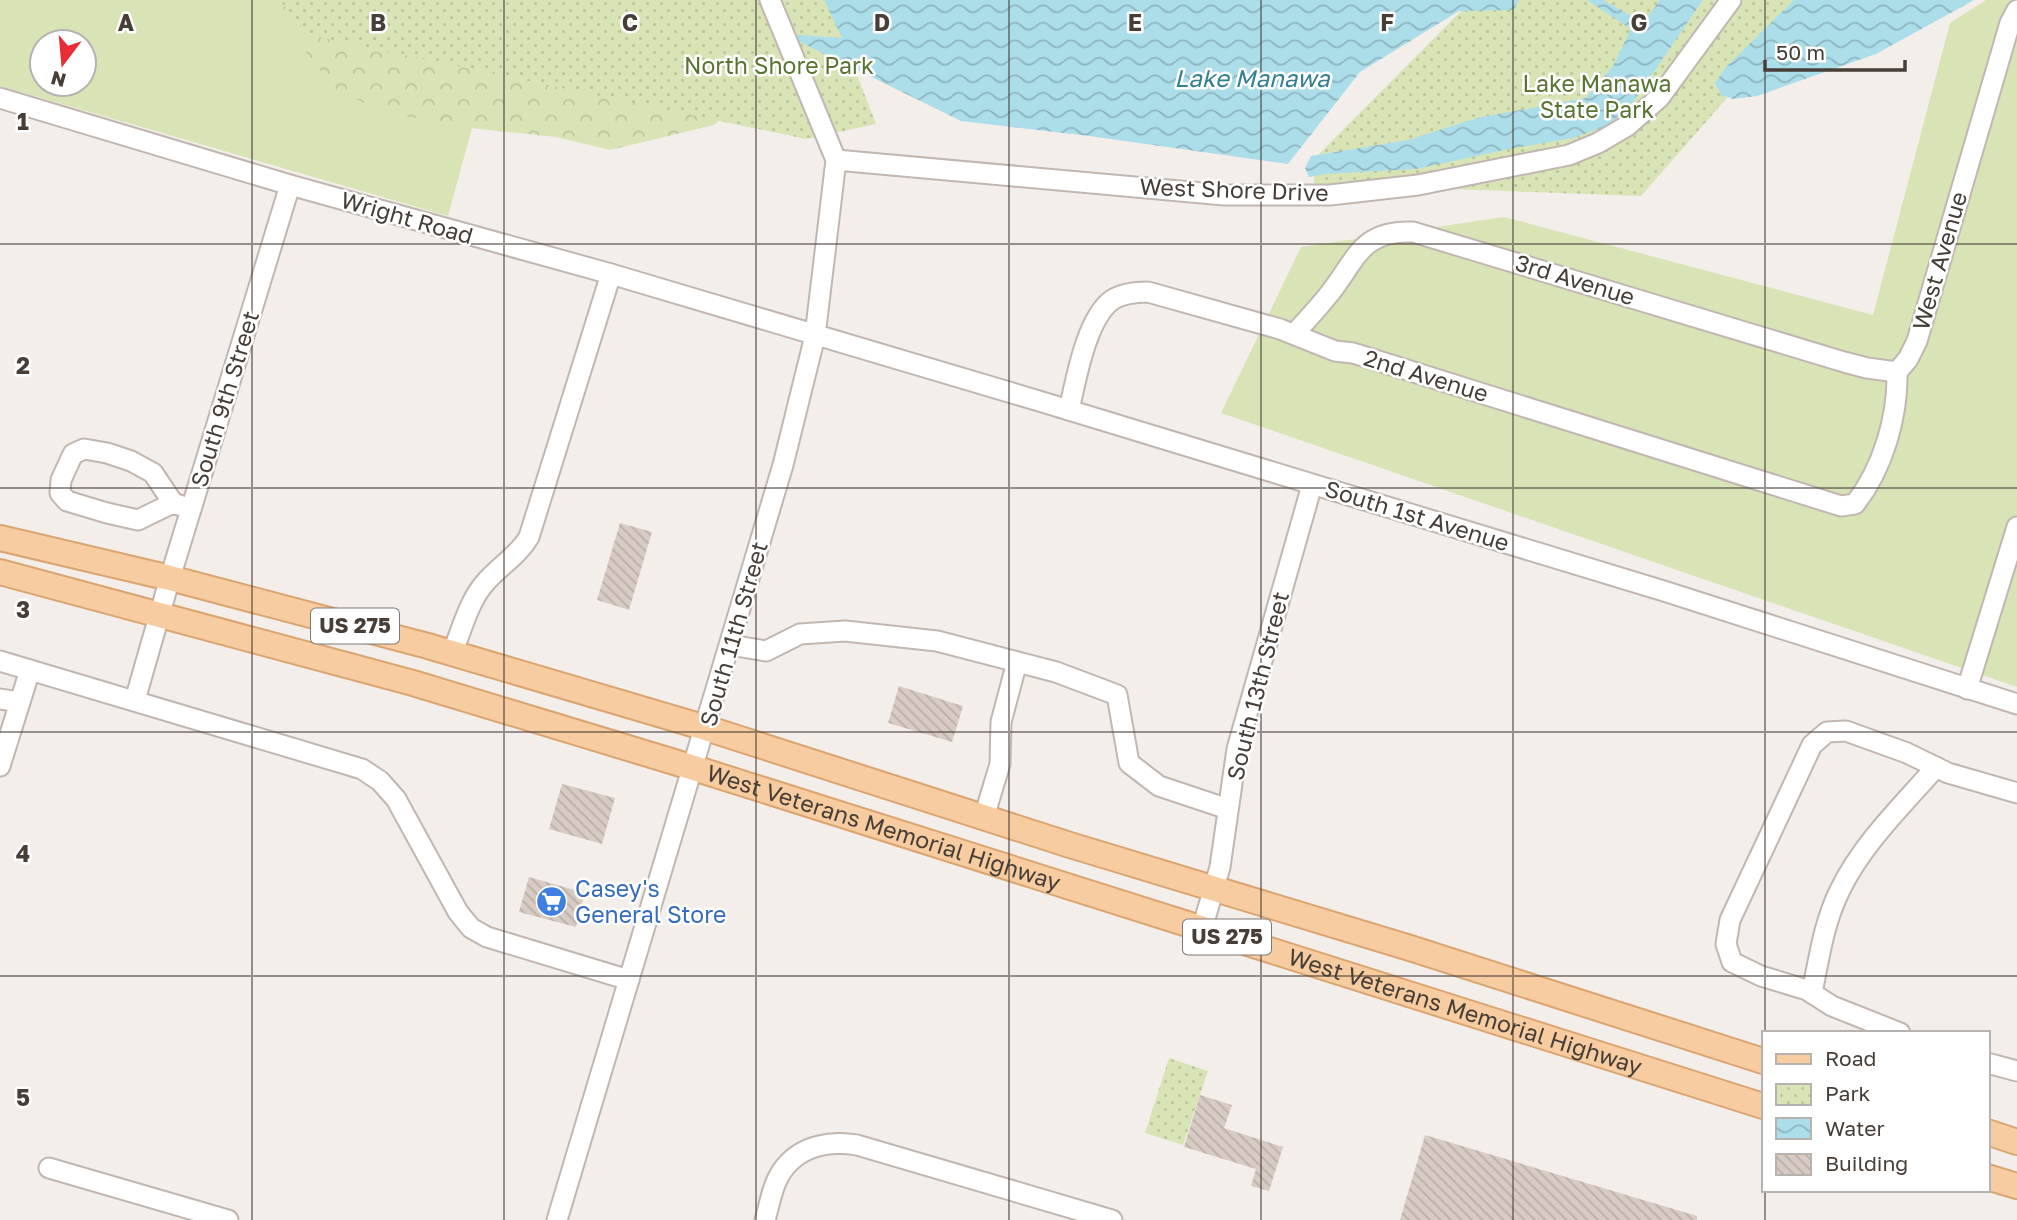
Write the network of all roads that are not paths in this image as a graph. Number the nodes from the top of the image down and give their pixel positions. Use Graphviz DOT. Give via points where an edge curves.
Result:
graph roads {
  1 [pos="770,0"];
  2 [pos="1731,0"];
  3 [pos="2017,10"];
  4 [pos="0,98"];
  5 [pos="836,160"];
  6 [pos="290,185"];
  7 [pos="611,274"];
  8 [pos="1294,334"];
  9 [pos="815,336"];
  10 [pos="1896,372"];
  11 [pos="1069,410"];
  12 [pos="1312,485"];
  13 [pos="182,506"];
  14 [pos="2017,527"];
  15 [pos="0,538"];
  16 [pos="0,572"];
  17 [pos="170,578"];
  18 [pos="159,613"];
  19 [pos="730,645"];
  20 [pos="452,653"];
  21 [pos="0,661"];
  22 [pos="1017,662"];
  23 [pos="30,670"];
  24 [pos="1967,689"];
  25 [pos="0,699"];
  26 [pos="135,700"];
  27 [pos="20,702"];
  28 [pos="2017,704"];
  29 [pos="706,728"];
  30 [pos="0,766"];
  31 [pos="1936,767"];
  32 [pos="694,768"];
  33 [pos="2017,793"];
  34 [pos="1228,809"];
  35 [pos="984,817"];
  36 [pos="1214,889"];
  37 [pos="1202,929"];
  38 [pos="629,980"];
  39 [pos="1812,993"];
  40 [pos="1895,1031"];
  41 [pos="1762,1061"];
  42 [pos="1989,1064"];
  43 [pos="2017,1071"];
  44 [pos="1762,1106"];
  45 [pos="1989,1133"];
  46 [pos="2017,1142"];
  47 [pos="49,1168"];
  48 [pos="1989,1178"];
  49 [pos="2017,1186"];
  50 [pos="165,1211"];
  51 [pos="228,1220"];
  52 [pos="557,1220"];
  53 [pos="765,1220"];
  54 [pos="1112,1220"];
  1 -- 5 [label="street"];
  2 -- 5 [label="street, West Shore Drive" via="1660,97 1598,144 1569,155 1418,185 1330,195 1224,195"];
  3 -- 10 [label="street, West Avenue" via="1917,341"];
  4 -- 6 [label="street, Wright Road"];
  5 -- 9 [label="street, South 11th Street"];
  6 -- 7 [label="street, Wright Road"];
  6 -- 13 [label="street, South 9th Street"];
  7 -- 9 [label="street, Wright Road"];
  7 -- 20 [label="street" via="529,537 484,584"];
  8 -- 10 [label="street, 3rd Avenue" via="1332,291 1360,249 1391,233 1413,232 1844,362"];
  8 -- 10 [label="street, 2nd Avenue" via="1335,351 1842,506 1855,504 1880,459 1896,406"];
  8 -- 11 [label="street, 2nd Avenue" via="1148,292 1131,292 1113,299 1101,311"];
  9 -- 11 [label="street, South 1st Avenue"];
  9 -- 19 [label="street, South 11th Street"];
  11 -- 12 [label="street, South 1st Avenue"];
  12 -- 24 [label="street, South 1st Avenue"];
  12 -- 34 [label="street, South 13th Street" via="1237,749"];
  13 -- 13 [label="street" via="153,473 107,453 84,449 73,454 61,480 60,493 67,501 138,520"];
  13 -- 17 [label="street, South 9th Street"];
  14 -- 24 [label="street"];
  15 -- 17 [label="main road, West Veterans Memorial Highway / US 275"];
  16 -- 18 [label="main road, West Veterans Memorial Highway / US 275"];
  17 -- 18 [label="street, South 9th Street"];
  17 -- 20 [label="main road, West Veterans Memorial Highway / US 275"];
  18 -- 26 [label="street, South 9th Street"];
  18 -- 32 [label="main road, West Veterans Memorial Highway / US 275" via="413,682"];
  19 -- 22 [label="street" via="766,651 800,634 845,631 937,641"];
  19 -- 29 [label="street, South 11th Street"];
  20 -- 29 [label="main road, West Veterans Memorial Highway / US 275"];
  21 -- 23 [label="street"];
  22 -- 34 [label="street" via="1117,695 1129,763 1159,786"];
  22 -- 35 [label="street" via="1001,722 1000,764"];
  23 -- 26 [label="street"];
  23 -- 27 [label="street"];
  24 -- 28 [label="street, South 1st Avenue"];
  25 -- 27 [label="street"];
  26 -- 38 [label="street" via="362,769 396,799 471,928 487,937"];
  27 -- 30 [label="street"];
  29 -- 32 [label="street, South 11th Street"];
  29 -- 35 [label="main road, West Veterans Memorial Highway / US 275"];
  31 -- 33 [label="street"];
  31 -- 39 [label="street" via="1866,846 1840,890 1824,932"];
  31 -- 39 [label="street" via="1846,731 1827,732 1811,745 1730,920 1726,944 1732,962"];
  32 -- 37 [label="main road, West Veterans Memorial Highway / US 275"];
  32 -- 38 [label="street, South 11th Street"];
  34 -- 36 [label="street, South 13th Street"];
  35 -- 36 [label="main road, West Veterans Memorial Highway / US 275"];
  36 -- 37 [label="street, South 13th Street"];
  36 -- 41 [label="main road, West Veterans Memorial Highway / US 275"];
  37 -- 44 [label="main road, West Veterans Memorial Highway / US 275"];
  38 -- 52 [label="street, South 11th Street"];
  39 -- 40 [label="street"];
  42 -- 43 [label="street"];
  45 -- 46 [label="main road"];
  47 -- 50 [label="street"];
  48 -- 49 [label="main road"];
  50 -- 51 [label="street"];
  53 -- 54 [label="street" via="785,1167 817,1146 837,1142"];
}
